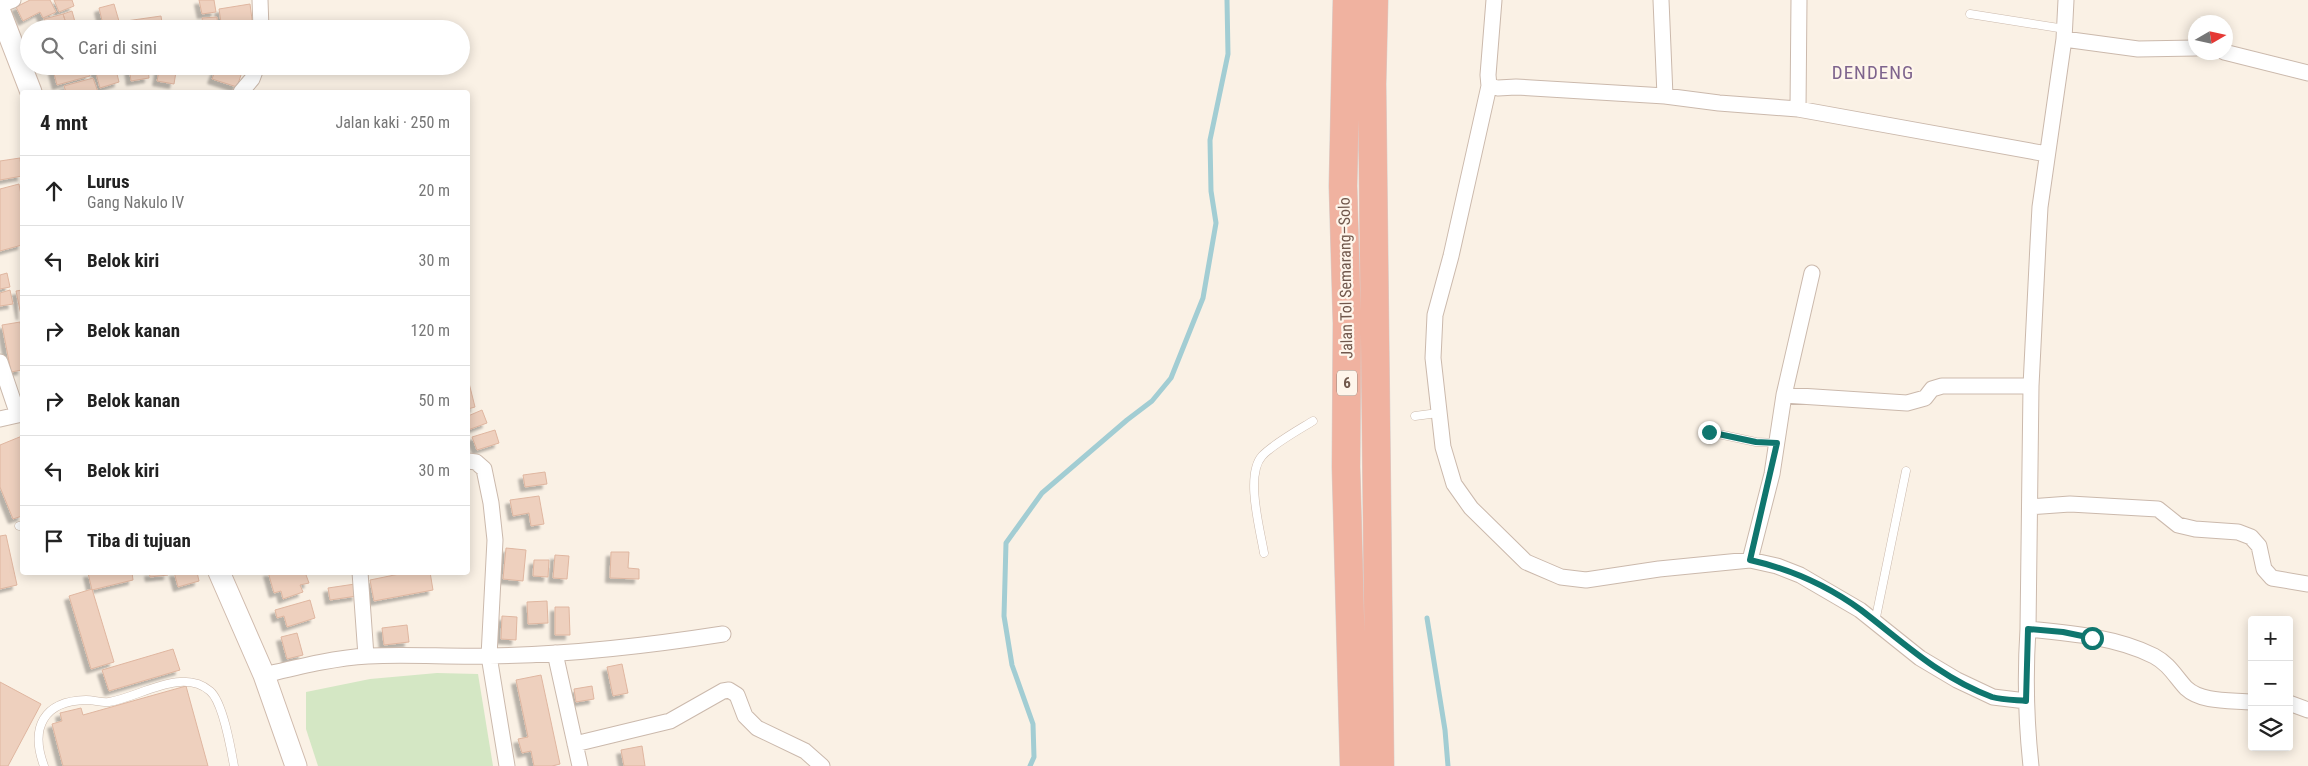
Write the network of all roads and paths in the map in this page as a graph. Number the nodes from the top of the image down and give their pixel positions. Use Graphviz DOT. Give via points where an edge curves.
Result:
graph roads {
  1 [pos="13,0"];
  2 [pos="260,0"];
  3 [pos="1347,0"];
  4 [pos="1374,0"];
  5 [pos="1494,0"];
  6 [pos="1661,0"];
  7 [pos="1799,0"];
  8 [pos="2066,0"];
  9 [pos="0,5"];
  10 [pos="0,12"];
  11 [pos="1970,14"];
  12 [pos="260,20"];
  13 [pos="2065,34"];
  14 [pos="2188,48"];
  15 [pos="2233,54"];
  16 [pos="20,64"];
  17 [pos="2308,74"];
  18 [pos="24,75"];
  19 [pos="253,75"];
  20 [pos="1489,86"];
  21 [pos="30,90"];
  22 [pos="243,90"];
  23 [pos="1666,96"];
  24 [pos="1798,109"];
  25 [pos="2047,154"];
  26 [pos="1812,273"];
  27 [pos="0,362"];
  28 [pos="2031,386"];
  29 [pos="1784,395"];
  30 [pos="1438,413"];
  31 [pos="20,415"];
  32 [pos="1415,416"];
  33 [pos="0,419"];
  34 [pos="1313,421"];
  35 [pos="1709,432"];
  36 [pos="1777,443"];
  37 [pos="470,461"];
  38 [pos="1906,471"];
  39 [pos="2030,507"];
  40 [pos="1264,553"];
  41 [pos="1750,560"];
  42 [pos="220,575"];
  43 [pos="360,575"];
  44 [pos="2308,584"];
  45 [pos="1875,622"];
  46 [pos="2028,629"];
  47 [pos="723,634"];
  48 [pos="554,653"];
  49 [pos="366,656"];
  50 [pos="489,656"];
  51 [pos="264,675"];
  52 [pos="2026,701"];
  53 [pos="2248,702"];
  54 [pos="2293,704"];
  55 [pos="2308,710"];
  56 [pos="575,744"];
  57 [pos="44,766"];
  58 [pos="234,766"];
  59 [pos="296,766"];
  60 [pos="507,766"];
  61 [pos="580,766"];
  62 [pos="822,766"];
  63 [pos="1354,766"];
  64 [pos="1380,766"];
  65 [pos="2031,766"];
  1 -- 9 [label="street"];
  2 -- 12 [label="street"];
  3 -- 63 [label="highway, Jalan Tol Semarang–Solo / 6" via="1343,186"];
  4 -- 64 [label="highway, Jalan Tol Semarang–Solo / 6" via="1372,84"];
  5 -- 20 [label="street"];
  6 -- 23 [label="street"];
  7 -- 24 [label="street"];
  8 -- 13 [label="street"];
  10 -- 16 [label="street"];
  11 -- 13 [label="lane"];
  13 -- 14 [label="street" via="2138,49"];
  13 -- 25 [label="street"];
  15 -- 17 [label="street"];
  18 -- 21 [label="street"];
  19 -- 22 [label="street"];
  20 -- 23 [label="street"];
  20 -- 30 [label="street" via="1435,315 1433,358"];
  23 -- 24 [label="street"];
  24 -- 25 [label="street"];
  25 -- 28 [label="street" via="2040,207"];
  26 -- 29 [label="street"];
  27 -- 31 [label="street"];
  28 -- 29 [label="street" via="1942,386 1932,389 1925,398 1907,403"];
  28 -- 39 [label="street"];
  29 -- 36 [label="street"];
  30 -- 32 [label="lane"];
  30 -- 41 [label="street" via="1443,447 1454,484 1471,508 1526,562 1561,577 1586,580"];
  31 -- 33 [label="street"];
  34 -- 40 [label="lane" via="1262,456 1256,467 1253,480"];
  35 -- 36 [label="lane"];
  36 -- 41 [label="street"];
  37 -- 50 [label="street" via="484,468 495,540"];
  38 -- 45 [label="lane"];
  39 -- 44 [label="street" via="2070,504 2158,509 2178,525 2238,532 2251,537 2259,546 2264,570 2272,578"];
  39 -- 46 [label="street"];
  41 -- 45 [label="street" via="1800,575"];
  42 -- 51 [label="street"];
  43 -- 49 [label="street"];
  45 -- 52 [label="street" via="1920,658 1957,680 1993,697"];
  46 -- 52 [label="street"];
  46 -- 53 [label="street" via="2063,632 2134,647 2168,665 2194,694 2204,698"];
  47 -- 48 [label="street"];
  48 -- 50 [label="street"];
  48 -- 56 [label="street"];
  49 -- 50 [label="street"];
  49 -- 51 [label="street" via="318,662"];
  50 -- 60 [label="street"];
  51 -- 59 [label="street"];
  52 -- 65 [label="street"];
  54 -- 55 [label="street"];
  56 -- 61 [label="street"];
  56 -- 62 [label="street" via="670,721 729,690 737,695 745,716 757,728 805,751"];
  57 -- 58 [label="lane" via="38,750 38,730 55,706 86,700 108,702 179,682 199,683 212,692 223,716"];
}
